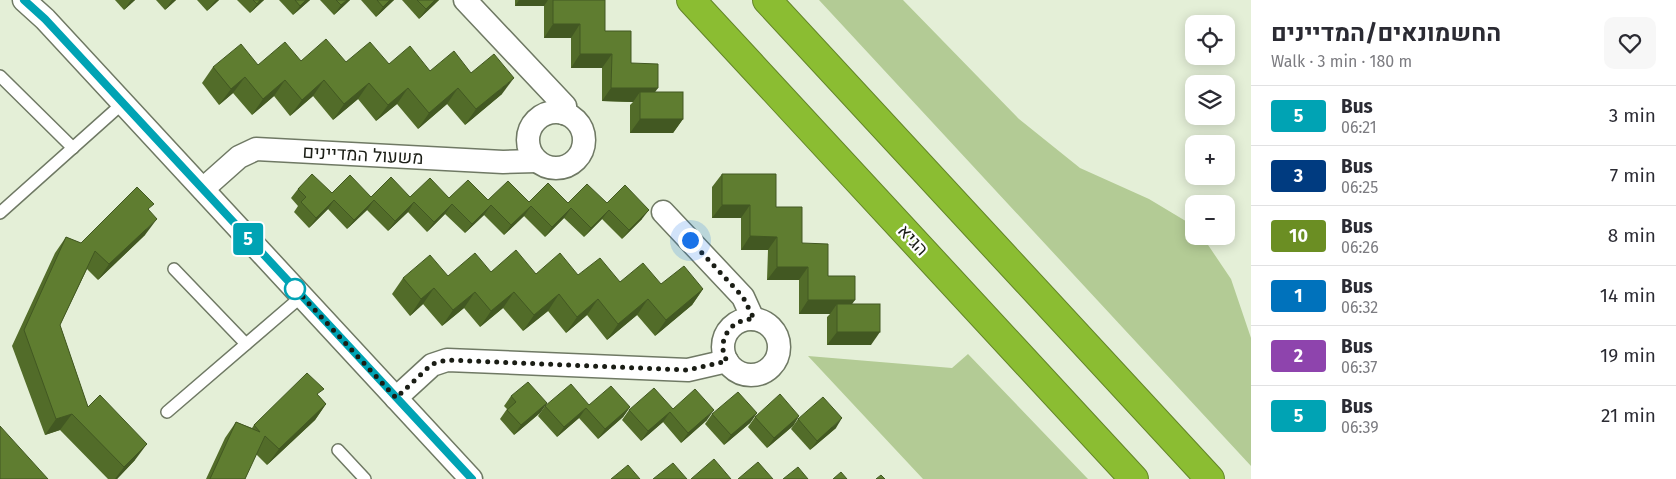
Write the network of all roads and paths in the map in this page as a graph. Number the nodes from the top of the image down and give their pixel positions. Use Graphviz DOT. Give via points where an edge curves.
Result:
graph roads {
  1 [pos="24,0"];
  2 [pos="465,0"];
  3 [pos="691,0"];
  4 [pos="767,0"];
  5 [pos="0,76"];
  6 [pos="123,103"];
  7 [pos="563,113"];
  8 [pos="73,148"];
  9 [pos="537,161"];
  10 [pos="203,189"];
  11 [pos="663,212"];
  12 [pos="0,213"];
  13 [pos="174,269"];
  14 [pos="302,296"];
  15 [pos="754,319"];
  16 [pos="246,344"];
  17 [pos="727,361"];
  18 [pos="396,398"];
  19 [pos="167,412"];
  20 [pos="338,450"];
  21 [pos="468,478"];
  22 [pos="365,479"];
  23 [pos="1134,479"];
  24 [pos="1210,479"];
  1 -- 6 [label="street"];
  2 -- 7 [label="street" via="565,106"];
  3 -- 23 [label="highway, הגיא"];
  4 -- 24 [label="highway"];
  5 -- 8 [label="lane"];
  6 -- 8 [label="lane"];
  6 -- 10 [label="street"];
  7 -- 9 [label="street" via="546,114 530,128 528,146"];
  7 -- 9 [label="street" via="575,119 582,130 584,143 581,152 573,162 562,167 549,167"];
  8 -- 12 [label="lane"];
  9 -- 10 [label="street, משעול המדיינים" via="256,149 239,157"];
  10 -- 14 [label="street"];
  11 -- 15 [label="street" via="743,297"];
  13 -- 16 [label="lane"];
  14 -- 16 [label="lane"];
  14 -- 18 [label="street"];
  15 -- 17 [label="street" via="740,321 727,332 723,344"];
  15 -- 17 [label="street" via="775,333 778,350 774,362 765,371 752,375 735,370"];
  16 -- 19 [label="lane"];
  17 -- 18 [label="street" via="688,370 447,360 432,364"];
  18 -- 21 [label="street"];
  20 -- 22 [label="lane"];
}
